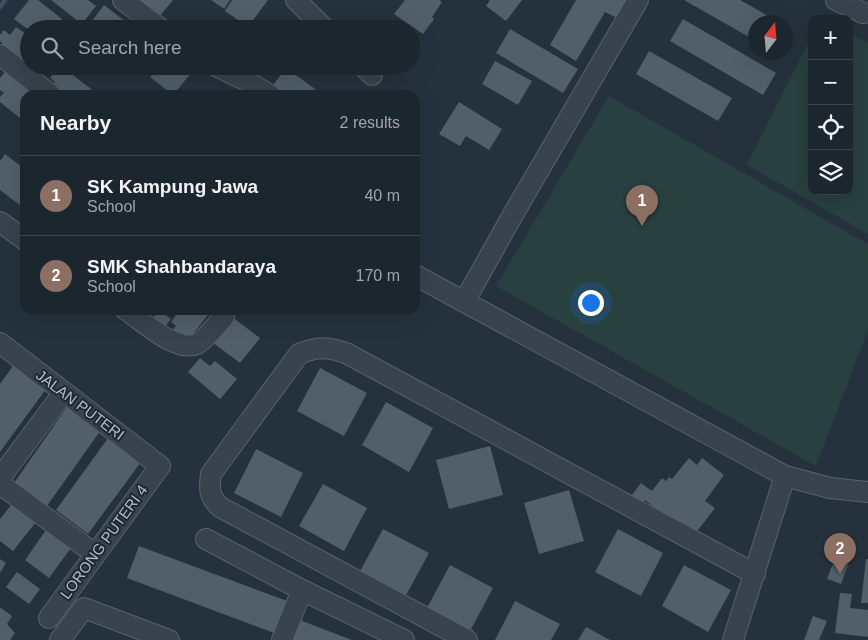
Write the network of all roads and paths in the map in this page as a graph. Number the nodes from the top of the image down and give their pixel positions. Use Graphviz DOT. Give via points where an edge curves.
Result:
graph roads {
  1 [pos="123,0"];
  2 [pos="296,0"];
  3 [pos="638,0"];
  4 [pos="836,0"];
  5 [pos="863,13"];
  6 [pos="149,20"];
  7 [pos="316,20"];
  8 [pos="0,55"];
  9 [pos="20,71"];
  10 [pos="26,75"];
  11 [pos="235,75"];
  12 [pos="45,90"];
  13 [pos="262,90"];
  14 [pos="0,222"];
  15 [pos="20,236"];
  16 [pos="420,278"];
  17 [pos="464,302"];
  18 [pos="133,315"];
  19 [pos="224,317"];
  20 [pos="0,344"];
  21 [pos="64,392"];
  22 [pos="160,466"];
  23 [pos="785,476"];
  24 [pos="0,478"];
  25 [pos="0,484"];
  26 [pos="868,492"];
  27 [pos="206,539"];
  28 [pos="95,554"];
  29 [pos="755,574"];
  30 [pos="302,590"];
  31 [pos="49,618"];
  32 [pos="60,640"];
  33 [pos="169,640"];
  34 [pos="282,640"];
  35 [pos="404,640"];
  36 [pos="467,640"];
  37 [pos="733,640"];
  1 -- 6 [label="street"];
  2 -- 7 [label="street"];
  3 -- 17 [label="street"];
  4 -- 5 [label="street"];
  8 -- 9 [label="street"];
  10 -- 12 [label="street"];
  11 -- 13 [label="street"];
  14 -- 15 [label="street"];
  16 -- 17 [label="street"];
  17 -- 23 [label="street"];
  18 -- 19 [label="street" via="171,341 184,346 197,344"];
  20 -- 21 [label="street, JALAN PUTERI"];
  21 -- 22 [label="street, JALAN PUTERI"];
  21 -- 24 [label="street"];
  22 -- 28 [label="street, LORONG PUTERI 4"];
  23 -- 26 [label="street" via="830,488"];
  23 -- 29 [label="street"];
  25 -- 28 [label="street"];
  27 -- 30 [label="street"];
  28 -- 31 [label="street, LORONG PUTERI 4"];
  29 -- 36 [label="street" via="346,353 313,348 299,354 211,474 209,488 212,500"];
  29 -- 37 [label="street"];
  30 -- 34 [label="street"];
  30 -- 35 [label="street"];
  32 -- 33 [label="street" via="84,608"];
}
